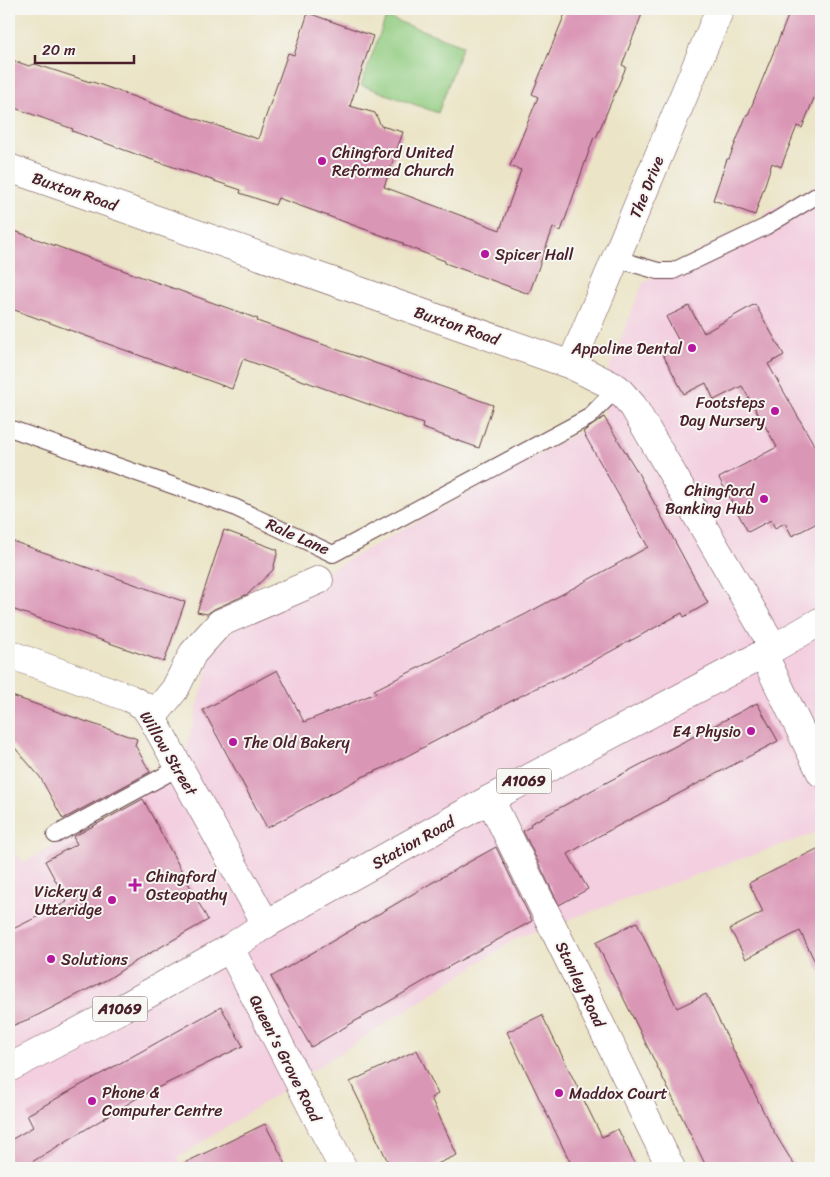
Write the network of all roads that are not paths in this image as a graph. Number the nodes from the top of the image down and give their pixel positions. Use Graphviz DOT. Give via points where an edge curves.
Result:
graph roads {
  1 [pos="720,9"];
  2 [pos="9,168"];
  3 [pos="821,193"];
  4 [pos="617,259"];
  5 [pos="571,365"];
  6 [pos="617,388"];
  7 [pos="9,428"];
  8 [pos="319,580"];
  9 [pos="821,621"];
  10 [pos="769,651"];
  11 [pos="9,654"];
  12 [pos="152,718"];
  13 [pos="180,767"];
  14 [pos="821,773"];
  15 [pos="490,799"];
  16 [pos="55,835"];
  17 [pos="266,924"];
  18 [pos="230,948"];
  19 [pos="9,1068"];
  20 [pos="343,1168"];
  21 [pos="671,1168"];
  1 -- 4 [label="street, The Drive"];
  2 -- 5 [label="street, Buxton Road"];
  3 -- 4 [label="lane" via="765,227 673,271 658,271"];
  4 -- 5 [label="street, The Drive"];
  5 -- 6 [label="street, Buxton Road"];
  6 -- 7 [label="lane, Rale Lane" via="589,417 333,554 234,507"];
  6 -- 10 [label="street, Buxton Road" via="633,406"];
  8 -- 12 [label="street" via="220,623 193,653 175,689"];
  9 -- 10 [label="street, Station Road / A1069"];
  10 -- 14 [label="street, Buxton Road"];
  10 -- 15 [label="street, Station Road / A1069"];
  11 -- 12 [label="street, Willow Street" via="129,698 144,706"];
  12 -- 13 [label="street, Willow Street"];
  13 -- 16 [label="lane"];
  13 -- 17 [label="street, Willow Street"];
  15 -- 17 [label="street, Station Road / A1069"];
  15 -- 21 [label="street, Stanley Road"];
  17 -- 18 [label="street, Station Road / A1069"];
  18 -- 19 [label="street, Station Road / A1069"];
  18 -- 20 [label="street, Queen's Grove Road"];
}
